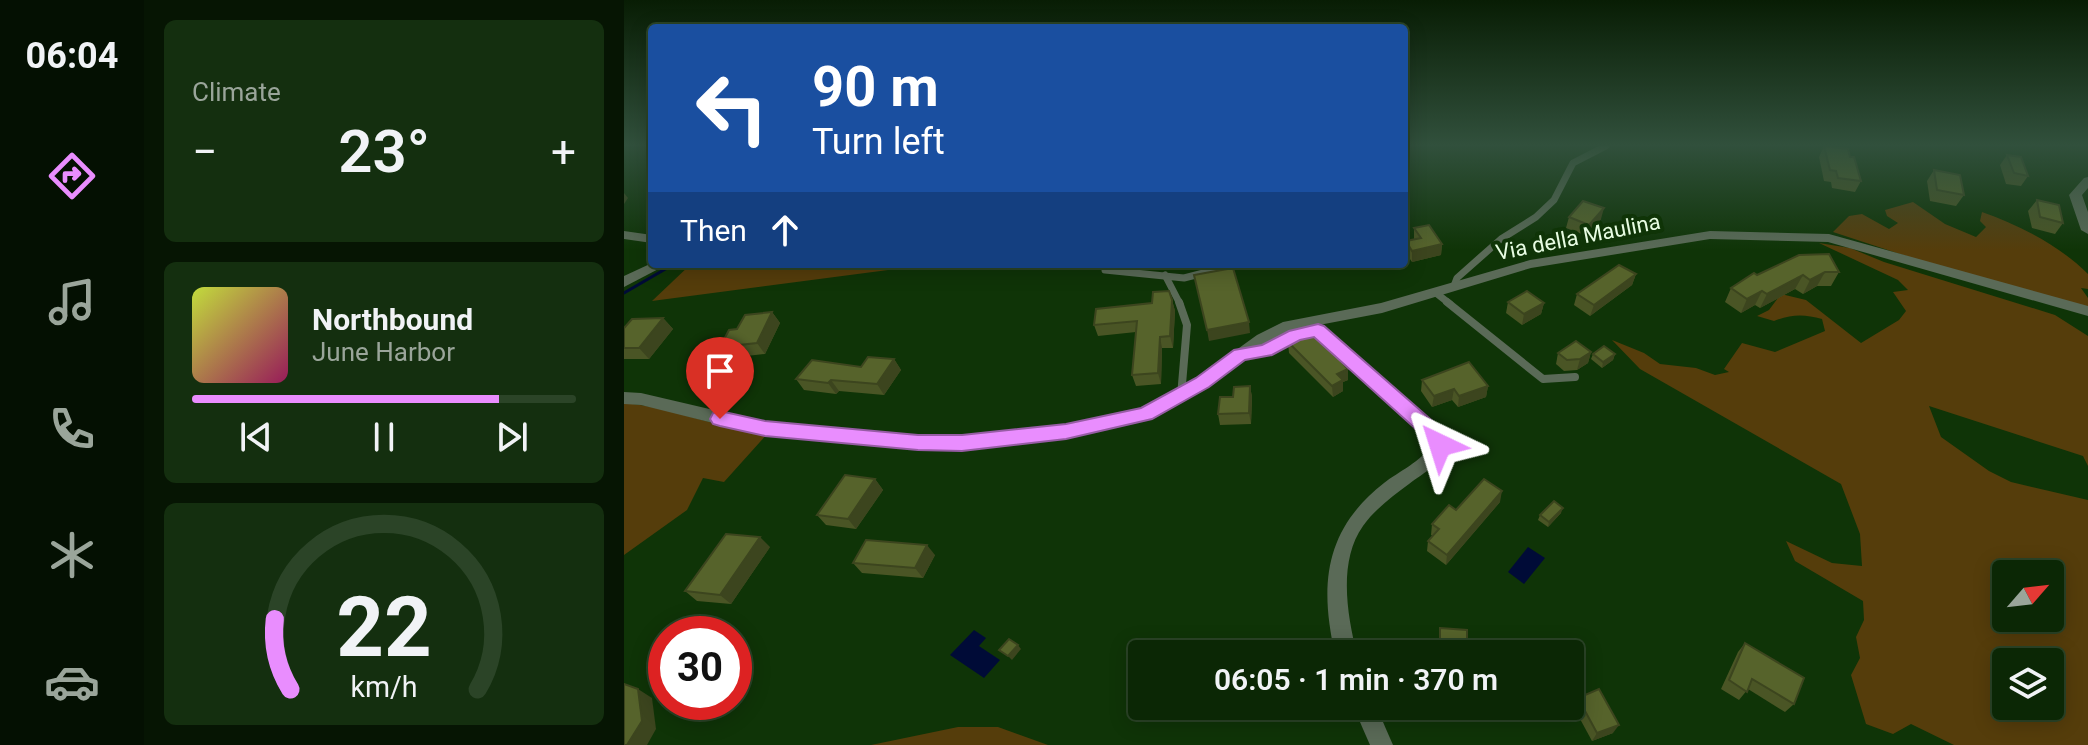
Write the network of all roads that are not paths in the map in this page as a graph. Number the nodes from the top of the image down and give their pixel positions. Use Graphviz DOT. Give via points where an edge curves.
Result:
graph roads {
  1 [pos="1564,181"];
  2 [pos="2088,181"];
  3 [pos="2088,230"];
  4 [pos="624,235"];
  5 [pos="648,238"];
  6 [pos="653,268"];
  7 [pos="1223,268"];
  8 [pos="1105,270"];
  9 [pos="1165,275"];
  10 [pos="624,282"];
  11 [pos="1454,286"];
  12 [pos="1436,293"];
  13 [pos="2088,311"];
  14 [pos="1240,354"];
  15 [pos="1575,377"];
  16 [pos="1181,396"];
  17 [pos="624,398"];
  18 [pos="1344,640"];
  19 [pos="1370,720"];
  20 [pos="1382,745"];
  1 -- 11 [label="lane" via="1554,200 1501,239"];
  2 -- 3 [label="street" via="2075,195"];
  4 -- 5 [label="street"];
  6 -- 10 [label="street"];
  7 -- 9 [label="lane" via="1184,278"];
  8 -- 9 [label="lane"];
  9 -- 16 [label="lane" via="1187,325"];
  11 -- 12 [label="street, Via della Maulina"];
  11 -- 13 [label="street, Via della Maulina" via="1530,264 1710,235 1829,238"];
  12 -- 14 [label="street, Via della Maulina" via="1288,326"];
  12 -- 15 [label="lane" via="1543,379"];
  14 -- 16 [label="street, Via della Maulina"];
  14 -- 18 [label="street" via="1266,351 1318,330 1437,436 1437,453 1357,520 1345,541 1338,594"];
  16 -- 17 [label="street, Via della Maulina" via="1145,414 1066,432 962,443 765,429"];
  19 -- 20 [label="street"];
}
